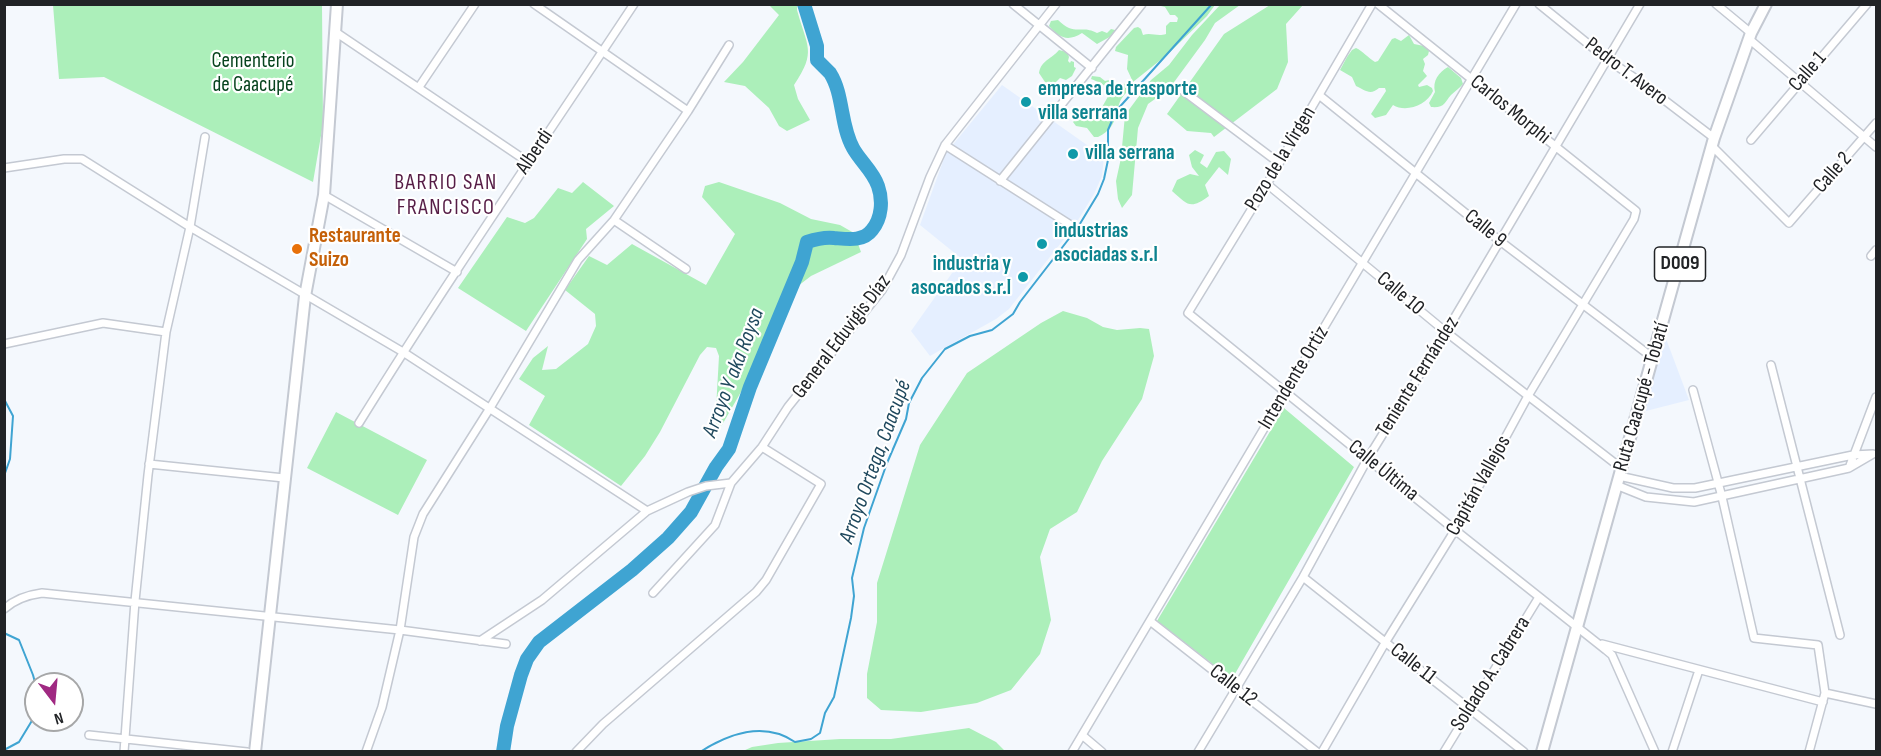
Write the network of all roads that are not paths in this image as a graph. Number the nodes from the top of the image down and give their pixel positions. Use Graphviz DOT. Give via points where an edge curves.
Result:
graph roads {
  1 [pos="337,4"];
  2 [pos="475,4"];
  3 [pos="534,4"];
  4 [pos="634,4"];
  5 [pos="1012,4"];
  6 [pos="1056,4"];
  7 [pos="1142,4"];
  8 [pos="1372,4"];
  9 [pos="1378,4"];
  10 [pos="1516,4"];
  11 [pos="1539,4"];
  12 [pos="1640,4"];
  13 [pos="1716,4"];
  14 [pos="1766,4"];
  15 [pos="1867,4"];
  16 [pos="1039,27"];
  17 [pos="336,33"];
  18 [pos="1750,39"];
  19 [pos="729,45"];
  20 [pos="603,51"];
  21 [pos="1608,60"];
  22 [pos="1092,68"];
  23 [pos="1472,80"];
  24 [pos="1800,81"];
  25 [pos="419,87"];
  26 [pos="1178,87"];
  27 [pos="1319,95"];
  28 [pos="688,111"];
  29 [pos="1876,123"];
  30 [pos="205,137"];
  31 [pos="1864,137"];
  32 [pos="1751,140"];
  33 [pos="1713,142"];
  34 [pos="945,145"];
  35 [pos="1876,147"];
  36 [pos="1556,148"];
  37 [pos="528,162"];
  38 [pos="1279,163"];
  39 [pos="4,168"];
  40 [pos="1416,173"];
  41 [pos="1000,181"];
  42 [pos="1267,184"];
  43 [pos="324,195"];
  44 [pos="1634,219"];
  45 [pos="614,220"];
  46 [pos="1789,223"];
  47 [pos="1069,224"];
  48 [pos="190,227"];
  49 [pos="1500,242"];
  50 [pos="1363,263"];
  51 [pos="687,269"];
  52 [pos="457,273"];
  53 [pos="305,296"];
  54 [pos="1584,306"];
  55 [pos="1188,313"];
  56 [pos="166,332"];
  57 [pos="1446,332"];
  58 [pos="4,344"];
  59 [pos="403,352"];
  60 [pos="1653,358"];
  61 [pos="1771,365"];
  62 [pos="1693,390"];
  63 [pos="1285,392"];
  64 [pos="1528,396"];
  65 [pos="1876,397"];
  66 [pos="489,408"];
  67 [pos="359,423"];
  68 [pos="762,447"];
  69 [pos="1875,454"];
  70 [pos="1853,455"];
  71 [pos="1368,458"];
  72 [pos="149,464"];
  73 [pos="1797,468"];
  74 [pos="1849,468"];
  75 [pos="1619,476"];
  76 [pos="284,478"];
  77 [pos="1800,480"];
  78 [pos="731,483"];
  79 [pos="1719,484"];
  80 [pos="1722,497"];
  81 [pos="647,511"];
  82 [pos="1455,530"];
  83 [pos="1303,577"];
  84 [pos="653,593"];
  85 [pos="1539,597"];
  86 [pos="135,601"];
  87 [pos="4,609"];
  88 [pos="268,615"];
  89 [pos="1150,621"];
  90 [pos="1577,628"];
  91 [pos="400,630"];
  92 [pos="1840,635"];
  93 [pos="480,641"];
  94 [pos="1385,643"];
  95 [pos="1597,643"];
  96 [pos="506,644"];
  97 [pos="1699,670"];
  98 [pos="1235,688"];
  99 [pos="1825,693"];
  100 [pos="1823,702"];
  101 [pos="1876,704"];
  102 [pos="1470,709"];
  103 [pos="89,735"];
  104 [pos="1082,735"];
  105 [pos="124,738"];
  106 [pos="1811,749"];
  107 [pos="124,752"];
  108 [pos="247,752"];
  109 [pos="255,752"];
  110 [pos="366,752"];
  111 [pos="576,752"];
  112 [pos="1072,752"];
  113 [pos="1102,752"];
  114 [pos="1198,752"];
  115 [pos="1317,752"];
  116 [pos="1322,752"];
  117 [pos="1444,752"];
  118 [pos="1524,752"];
  119 [pos="1542,752"];
  120 [pos="1655,752"];
  121 [pos="1672,752"];
  1 -- 17 [label="street"];
  2 -- 25 [label="street"];
  3 -- 20 [label="street"];
  4 -- 20 [label="street, Alberdi"];
  5 -- 16 [label="street"];
  6 -- 16 [label="street, General Eduvigis Díaz"];
  7 -- 22 [label="street"];
  8 -- 27 [label="street, Pozo de la Virgen"];
  9 -- 23 [label="street, Carlos Morphi"];
  10 -- 23 [label="street, Intendente Ortiz"];
  11 -- 21 [label="street, Pedro T. Avero"];
  12 -- 21 [label="street, Teniente Fernández"];
  13 -- 18 [label="street"];
  14 -- 18 [label="street, D009"];
  15 -- 24 [label="street, Calle 1"];
  16 -- 22 [label="street"];
  16 -- 34 [label="street, General Eduvigis Díaz"];
  17 -- 25 [label="street"];
  17 -- 43 [label="street"];
  18 -- 24 [label="street"];
  18 -- 33 [label="street, Ruta Caacupé - Tobatí / D009"];
  19 -- 28 [label="street"];
  20 -- 28 [label="street"];
  20 -- 37 [label="street, Alberdi"];
  21 -- 33 [label="street, Pedro T. Avero"];
  21 -- 36 [label="street, Teniente Fernández"];
  22 -- 41 [label="street"];
  23 -- 36 [label="street, Carlos Morphi"];
  23 -- 40 [label="street, Intendente Ortiz"];
  24 -- 31 [label="street"];
  24 -- 32 [label="street, Calle 1"];
  25 -- 37 [label="street"];
  26 -- 38 [label="street"];
  27 -- 38 [label="street, Pozo de la Virgen"];
  27 -- 40 [label="street, Calle 9"];
  28 -- 45 [label="street"];
  29 -- 31 [label="street, Calle 2"];
  30 -- 48 [label="street"];
  31 -- 35 [label="street"];
  31 -- 46 [label="street, Calle 2"];
  33 -- 46 [label="street, Pedro T. Avero"];
  33 -- 60 [label="street, Ruta Caacupé - Tobatí / D009"];
  34 -- 41 [label="street"];
  34 -- 68 [label="street, General Eduvigis Díaz" via="901,255 882,290 788,407"];
  36 -- 44 [label="street, Carlos Morphi" via="1636,211"];
  36 -- 49 [label="street, Teniente Fernández"];
  37 -- 52 [label="street, Alberdi"];
  38 -- 42 [label="street, Pozo de la Virgen"];
  39 -- 48 [label="street" via="82,159"];
  40 -- 49 [label="street, Calle 9"];
  40 -- 50 [label="street, Intendente Ortiz"];
  41 -- 47 [label="street"];
  42 -- 50 [label="street, Calle 10"];
  42 -- 55 [label="street, Pozo de la Virgen"];
  43 -- 52 [label="street"];
  43 -- 53 [label="street"];
  44 -- 54 [label="street, Capitán Vallejos"];
  45 -- 51 [label="street"];
  45 -- 66 [label="street" via="578,260"];
  48 -- 53 [label="street"];
  48 -- 56 [label="street"];
  49 -- 54 [label="street, Calle 9"];
  49 -- 57 [label="street, Teniente Fernández"];
  50 -- 57 [label="street, Calle 10"];
  50 -- 63 [label="street, Intendente Ortiz"];
  52 -- 59 [label="street, Alberdi"];
  53 -- 59 [label="street"];
  53 -- 76 [label="street"];
  54 -- 60 [label="street, Calle 9"];
  54 -- 64 [label="street, Capitán Vallejos"];
  55 -- 63 [label="street, Calle Última"];
  56 -- 58 [label="street" via="103,323"];
  56 -- 72 [label="street"];
  57 -- 64 [label="street, Calle 10"];
  57 -- 71 [label="street, Teniente Fernández"];
  59 -- 66 [label="street"];
  59 -- 67 [label="street, Alberdi"];
  60 -- 75 [label="street, Ruta Caacupé - Tobatí / D009"];
  61 -- 73 [label="street"];
  62 -- 79 [label="street"];
  63 -- 71 [label="street, Calle Última"];
  63 -- 89 [label="street, Intendente Ortiz"];
  64 -- 75 [label="street, Calle 10"];
  64 -- 82 [label="street, Capitán Vallejos"];
  65 -- 70 [label="street"];
  66 -- 81 [label="street"];
  66 -- 91 [label="street" via="423,514 414,537"];
  68 -- 78 [label="street, General Eduvigis Díaz"];
  68 -- 111 [label="street" via="820,484 766,580"];
  69 -- 70 [label="street"];
  69 -- 74 [label="street"];
  70 -- 73 [label="street"];
  70 -- 74 [label="street"];
  71 -- 82 [label="street, Calle Última"];
  71 -- 83 [label="street, Teniente Fernández"];
  72 -- 76 [label="street"];
  72 -- 86 [label="street"];
  73 -- 77 [label="street"];
  73 -- 79 [label="street"];
  74 -- 77 [label="street"];
  75 -- 79 [label="street" via="1683,489"];
  75 -- 80 [label="street" via="1646,497 1686,502"];
  75 -- 90 [label="street, Ruta Caacupé - Tobatí / D009"];
  76 -- 88 [label="street"];
  77 -- 80 [label="street"];
  77 -- 92 [label="street"];
  78 -- 81 [label="street" via="706,486"];
  78 -- 84 [label="street, General Eduvigis Díaz" via="715,525"];
  79 -- 80 [label="street"];
  80 -- 99 [label="street" via="1754,638 1818,645"];
  81 -- 93 [label="street" via="542,600"];
  82 -- 85 [label="street, Calle Última"];
  82 -- 94 [label="street, Capitán Vallejos"];
  83 -- 94 [label="street, Calle 11"];
  83 -- 98 [label="street, Teniente Fernández"];
  85 -- 90 [label="street, Calle Última"];
  85 -- 102 [label="street, Soldado A. Cabrera"];
  86 -- 87 [label="street" via="42,592 28,594"];
  86 -- 88 [label="street"];
  86 -- 105 [label="street"];
  88 -- 91 [label="street"];
  88 -- 109 [label="street"];
  89 -- 98 [label="street, Calle 12"];
  89 -- 104 [label="street, Intendente Ortiz"];
  90 -- 95 [label="street, Calle Última"];
  90 -- 119 [label="street, Ruta Caacupé - Tobatí / D009"];
  91 -- 93 [label="street"];
  91 -- 110 [label="street" via="382,707"];
  93 -- 96 [label="street"];
  94 -- 102 [label="street, Calle 11"];
  94 -- 116 [label="street, Capitán Vallejos"];
  95 -- 97 [label="street"];
  95 -- 120 [label="street" via="1612,655"];
  97 -- 100 [label="street"];
  97 -- 121 [label="street"];
  98 -- 114 [label="street, Teniente Fernández"];
  98 -- 115 [label="street, Calle 12"];
  99 -- 100 [label="street"];
  99 -- 101 [label="street"];
  100 -- 106 [label="street"];
  102 -- 117 [label="street, Soldado A. Cabrera"];
  102 -- 118 [label="street, Calle 11"];
  103 -- 105 [label="street"];
  104 -- 112 [label="street, Intendente Ortiz"];
  104 -- 113 [label="street"];
  105 -- 107 [label="street"];
  105 -- 108 [label="street"];
}
